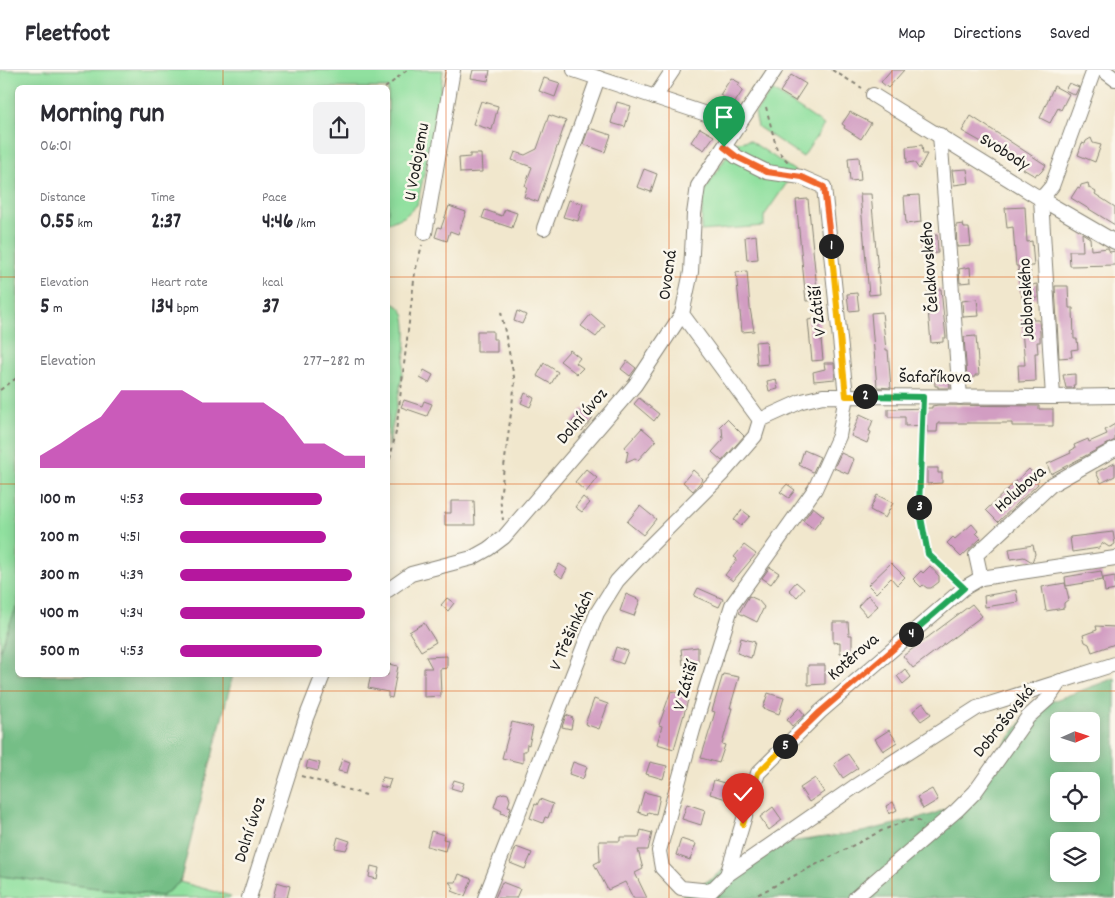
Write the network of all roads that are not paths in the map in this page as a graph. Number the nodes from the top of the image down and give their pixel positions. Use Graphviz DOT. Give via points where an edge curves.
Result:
graph roads {
  1 [pos="453,70"];
  2 [pos="574,70"];
  3 [pos="673,70"];
  4 [pos="775,70"];
  5 [pos="1094,70"];
  6 [pos="1103,70"];
  7 [pos="598,78"];
  8 [pos="1115,79"];
  9 [pos="873,95"];
  10 [pos="655,98"];
  11 [pos="739,125"];
  12 [pos="940,135"];
  13 [pos="724,147"];
  14 [pos="1041,199"];
  15 [pos="544,228"];
  16 [pos="425,233"];
  17 [pos="1115,242"];
  18 [pos="682,314"];
  19 [pos="846,396"];
  20 [pos="1115,396"];
  21 [pos="960,397"];
  22 [pos="1053,397"];
  23 [pos="760,420"];
  24 [pos="1115,449"];
  25 [pos="1115,558"];
  26 [pos="981,578"];
  27 [pos="390,589"];
  28 [pos="1115,664"];
  29 [pos="322,677"];
  30 [pos="1060,681"];
  31 [pos="727,875"];
  32 [pos="249,898"];
  33 [pos="486,898"];
  34 [pos="855,898"];
  1 -- 16 [label="street, U Vodojemu"];
  2 -- 7 [label="street"];
  3 -- 10 [label="street"];
  4 -- 11 [label="street, Ovocná"];
  5 -- 14 [label="street" via="1052,186"];
  6 -- 8 [label="street"];
  7 -- 10 [label="street"];
  7 -- 15 [label="street"];
  9 -- 12 [label="street, Svobody"];
  10 -- 11 [label="street"];
  11 -- 13 [label="street, Ovocná"];
  12 -- 14 [label="street, Svobody"];
  12 -- 21 [label="street, Čelakovského"];
  13 -- 18 [label="street, Ovocná" via="698,186 690,272"];
  13 -- 19 [label="street, V Zátiší" via="767,172 802,177 824,187"];
  14 -- 17 [label="street, Svobody"];
  14 -- 22 [label="street, Jablonského"];
  18 -- 23 [label="street, Ovocná"];
  18 -- 27 [label="street, Dolní úvoz" via="635,385 504,537 472,558 411,574"];
  19 -- 21 [label="street, Šafaříkova"];
  19 -- 23 [label="street, Šafaříkova" via="823,396 802,401"];
  19 -- 31 [label="street, V Zátiší" via="838,436 815,489 732,604 658,851 662,868 682,888 711,891"];
  20 -- 22 [label="street, Šafaříkova"];
  21 -- 22 [label="street, Šafaříkova"];
  23 -- 33 [label="street, V Třešinkách" via="755,436 617,581 597,613"];
  24 -- 26 [label="street, Holubova" via="1051,485 976,555"];
  25 -- 26 [label="street, Kotěrova"];
  26 -- 31 [label="street, Kotěrova" via="964,588 820,712 758,773"];
  28 -- 30 [label="street, Dobrošovská"];
  29 -- 32 [label="street, Dolní úvoz"];
  30 -- 31 [label="street, V Zátiší" via="977,708 854,787"];
  30 -- 34 [label="street, Dobrošovská" via="1048,700 1028,718 976,792"];
}
